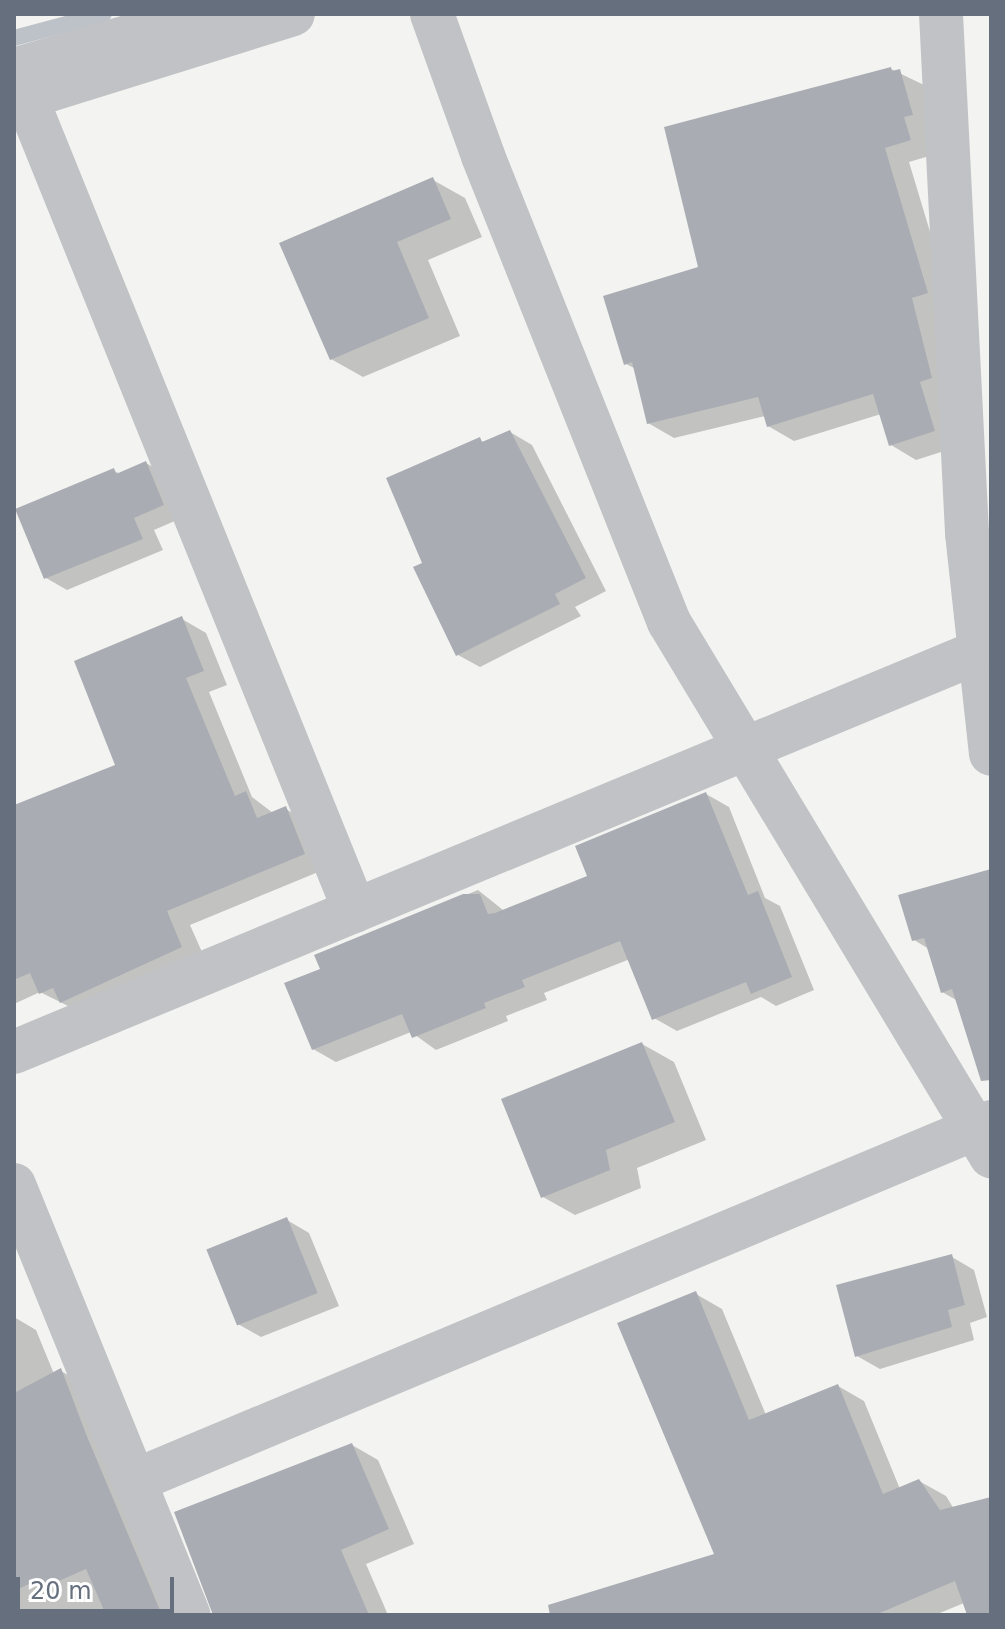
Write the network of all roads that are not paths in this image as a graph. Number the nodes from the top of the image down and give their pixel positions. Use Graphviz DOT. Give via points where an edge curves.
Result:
graph roads {
  1 [pos="207,14"];
  2 [pos="293,14"];
  3 [pos="432,14"];
  4 [pos="941,14"];
  5 [pos="18,85"];
  6 [pos="976,653"];
  7 [pos="744,748"];
  8 [pos="991,754"];
  9 [pos="355,911"];
  10 [pos="14,1052"];
  11 [pos="985,1136"];
  12 [pos="14,1185"];
  13 [pos="134,1481"];
  14 [pos="189,1615"];
  1 -- 5 [label="street"];
  2 -- 5 [label="street"];
  3 -- 7 [label="street" via="483,156 669,622"];
  4 -- 6 [label="street"];
  5 -- 9 [label="street"];
  6 -- 7 [label="street"];
  6 -- 8 [label="street"];
  7 -- 9 [label="street"];
  7 -- 11 [label="street"];
  9 -- 10 [label="street"];
  11 -- 13 [label="street"];
  12 -- 13 [label="street"];
  13 -- 14 [label="street"];
}
